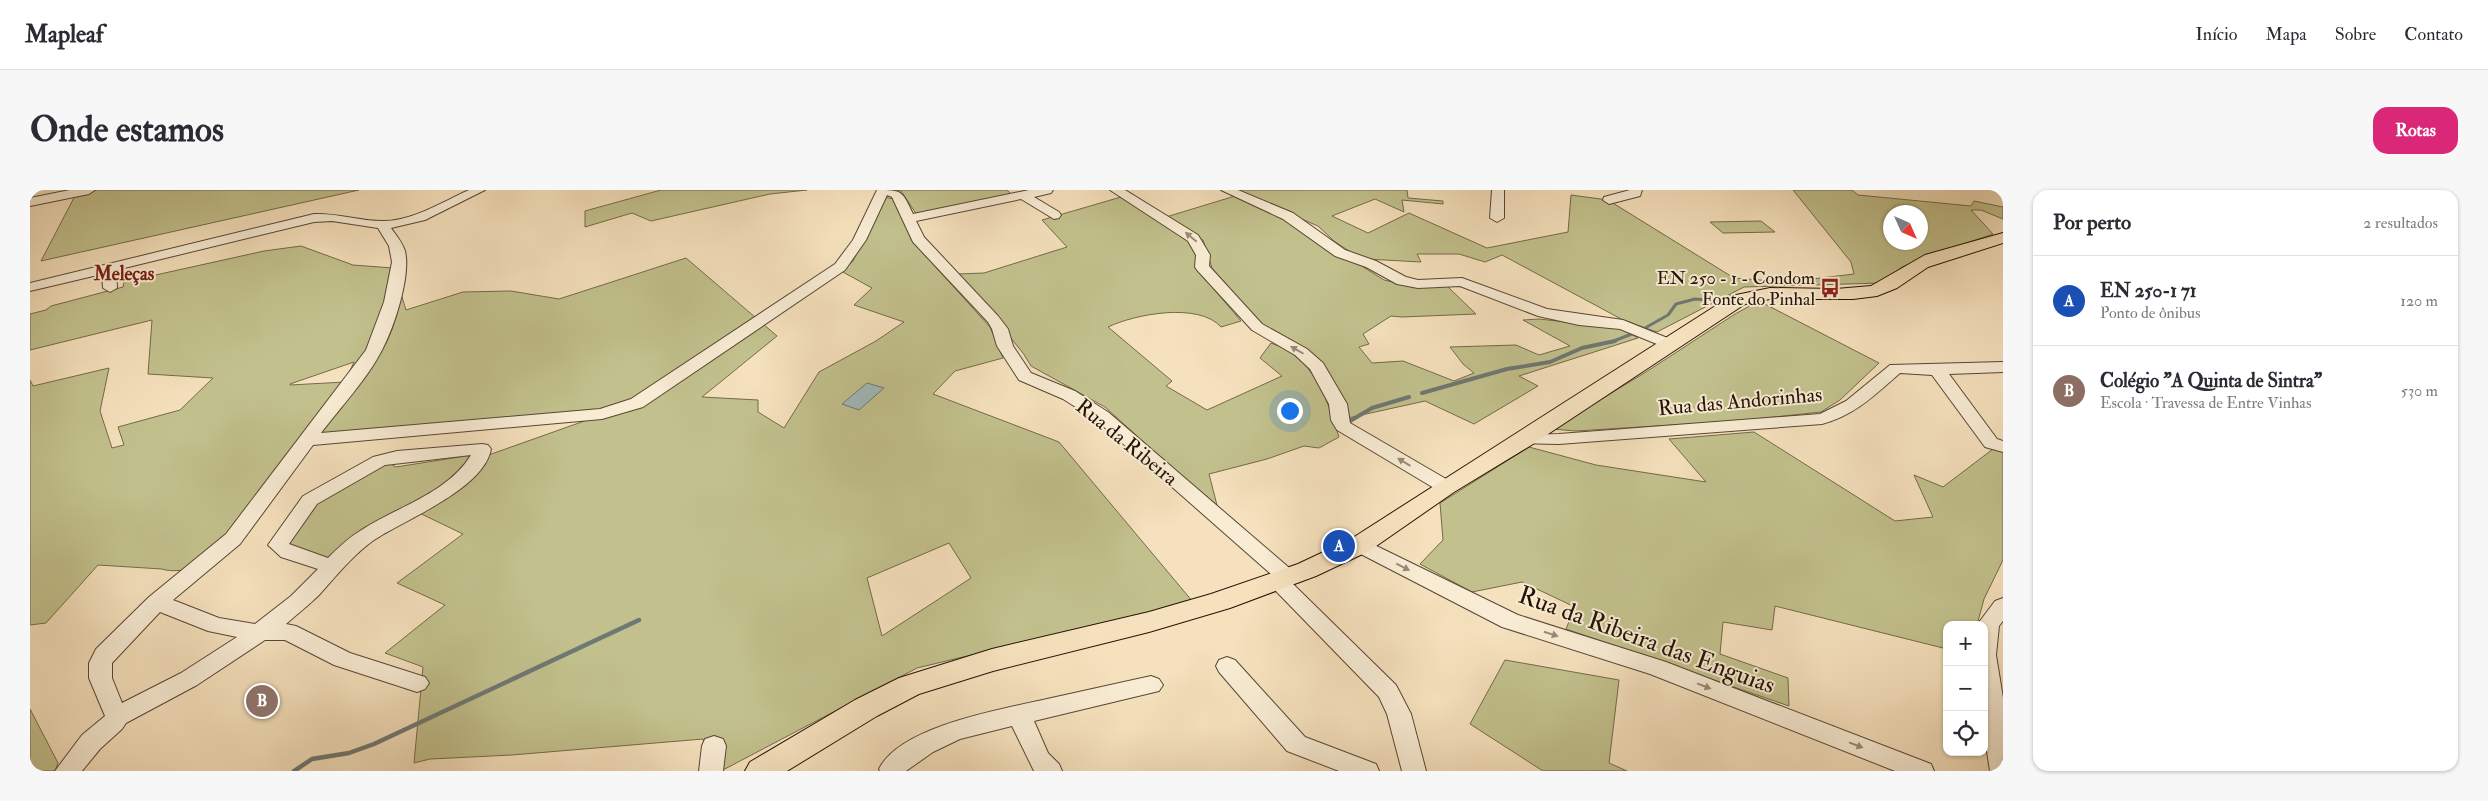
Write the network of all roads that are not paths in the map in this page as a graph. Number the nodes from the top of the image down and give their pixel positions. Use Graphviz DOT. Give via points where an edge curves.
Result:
graph roads {
  1 [pos="89,190"];
  2 [pos="478,190"];
  3 [pos="885,190"];
  4 [pos="1047,190"];
  5 [pos="1116,190"];
  6 [pos="1227,190"];
  7 [pos="1498,190"];
  8 [pos="1650,190"];
  9 [pos="1636,191"];
  10 [pos="1020,194"];
  11 [pos="1609,200"];
  12 [pos="30,202"];
  13 [pos="1054,215"];
  14 [pos="1497,218"];
  15 [pos="908,219"];
  16 [pos="382,226"];
  17 [pos="2003,238"];
  18 [pos="109,268"];
  19 [pos="30,287"];
  20 [pos="110,288"];
  21 [pos="1669,344"];
  22 [pos="2003,368"];
  23 [pos="1937,370"];
  24 [pos="1525,439"];
  25 [pos="307,440"];
  26 [pos="2003,447"];
  27 [pos="1446,487"];
  28 [pos="1360,545"];
  29 [pos="331,568"];
  30 [pos="1282,579"];
  31 [pos="157,602"];
  32 [pos="2003,606"];
  33 [pos="261,631"];
  34 [pos="1227,666"];
  35 [pos="417,683"];
  36 [pos="1151,685"];
  37 [pos="1019,715"];
  38 [pos="117,716"];
  39 [pos="714,746"];
  40 [pos="67,771"];
  41 [pos="711,771"];
  42 [pos="761,771"];
  43 [pos="893,771"];
  44 [pos="1050,771"];
  45 [pos="1367,771"];
  46 [pos="1414,771"];
  47 [pos="1922,771"];
  48 [pos="2002,771"];
  1 -- 12 [label="street"];
  2 -- 16 [label="street" via="412,220"];
  3 -- 15 [label="street, Rua da Ribeira" via="897,195"];
  3 -- 25 [label="street" via="857,244 840,267 637,403 602,414"];
  4 -- 10 [label="street"];
  27 -- 5 [label="street, one-way" via="1344,426 1338,404 1317,366 1251,322 1204,270 1203,255 1196,240"];
  6 -- 21 [label="street" via="1288,216 1340,253 1371,264 1402,281 1418,284 1462,282 1543,313 1623,325"];
  7 -- 14 [label="street"];
  8 -- 9 [label="street"];
  9 -- 11 [label="street"];
  10 -- 13 [label="street"];
  10 -- 15 [label="street"];
  15 -- 30 [label="street, Rua da Ribeira" via="918,239 993,319 1005,346 1026,376 1069,395 1102,416"];
  16 -- 18 [label="street" via="332,217 314,218"];
  16 -- 25 [label="street" via="398,251 398,276 379,343"];
  17 -- 21 [label="main road" via="1924,262 1874,291 1744,298 1724,307"];
  18 -- 19 [label="street"];
  18 -- 20 [label="street"];
  21 -- 24 [label="main road"];
  22 -- 23 [label="street, Rua das Andorinhas"];
  23 -- 24 [label="street, Rua das Andorinhas" via="1896,368 1855,404 1822,419"];
  23 -- 26 [label="street" via="1991,443"];
  24 -- 27 [label="main road"];
  25 -- 31 [label="street" via="238,533"];
  27 -- 28 [label="main road"];
  28 -- 30 [label="main road"];
  28 -- 47 [label="street, Rua da Ribeira das Enguias, one-way" via="1510,620 1658,668"];
  29 -- 29 [label="street" via="370,533 441,493 477,463 482,449 386,459 310,500 278,546"];
  29 -- 33 [label="street" via="316,586"];
  30 -- 42 [label="main road" via="1182,613 992,660 909,686"];
  30 -- 46 [label="street, Rua da Ribeira" via="1388,691 1399,714"];
  31 -- 33 [label="street" via="216,625"];
  31 -- 38 [label="street" via="117,639 98,664 98,672"];
  32 -- 48 [label="street" via="1988,624 1985,655"];
  33 -- 35 [label="street" via="288,632 342,659"];
  33 -- 38 [label="street" via="198,674"];
  34 -- 45 [label="street" via="1296,744"];
  36 -- 37 [label="street"];
  37 -- 43 [label="street" via="961,728 935,738 913,750 891,769"];
  37 -- 44 [label="street" via="1039,760"];
  38 -- 40 [label="street"];
  39 -- 41 [label="street"];
}
